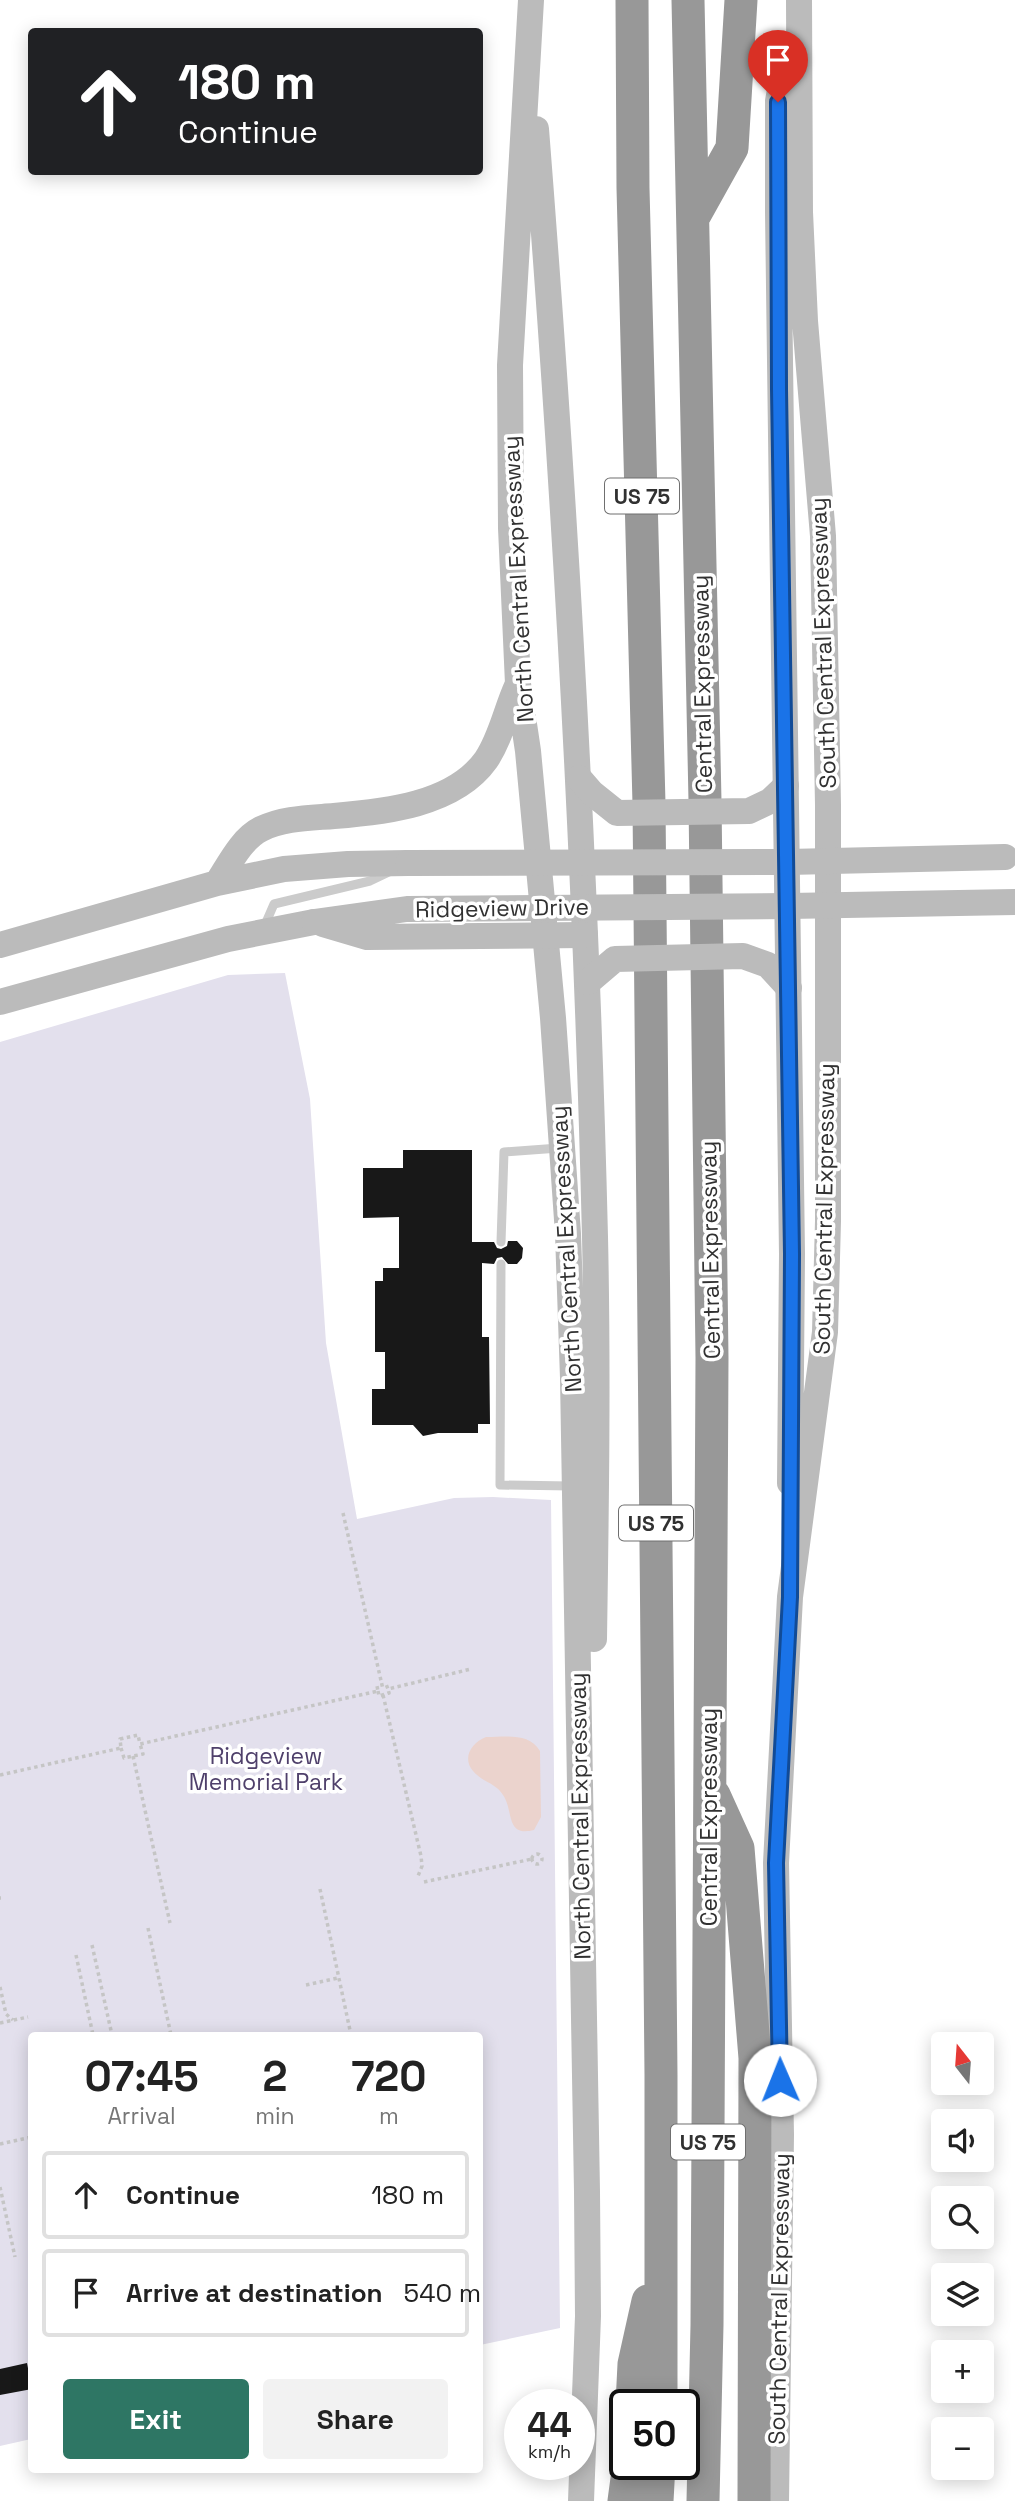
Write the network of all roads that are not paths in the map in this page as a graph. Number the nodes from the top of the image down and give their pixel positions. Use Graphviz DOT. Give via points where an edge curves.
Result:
graph roads {
  1 [pos="531,0"];
  2 [pos="622,0"];
  3 [pos="632,0"];
  4 [pos="688,0"];
  5 [pos="741,0"];
  6 [pos="798,0"];
  7 [pos="529,40"];
  8 [pos="633,188"];
  9 [pos="693,219"];
  10 [pos="518,684"];
  11 [pos="579,778"];
  12 [pos="786,786"];
  13 [pos="1015,857"];
  14 [pos="582,862"];
  15 [pos="788,862"];
  16 [pos="408,863"];
  17 [pos="217,883"];
  18 [pos="1015,902"];
  19 [pos="789,906"];
  20 [pos="584,907"];
  21 [pos="314,922"];
  22 [pos="262,932"];
  23 [pos="585,935"];
  24 [pos="0,945"];
  25 [pos="588,982"];
  26 [pos="789,988"];
  27 [pos="0,1002"];
  28 [pos="562,1148"];
  29 [pos="501,1242"];
  30 [pos="500,1264"];
  31 [pos="575,1486"];
  32 [pos="790,1597"];
  33 [pos="709,1784"];
  34 [pos="581,1799"];
  35 [pos="661,2241"];
  36 [pos="633,2389"];
  37 [pos="661,2389"];
  38 [pos="627,2480"];
  39 [pos="658,2480"];
  40 [pos="581,2501"];
  41 [pos="624,2501"];
  42 [pos="657,2501"];
  43 [pos="703,2501"];
  44 [pos="754,2501"];
  45 [pos="776,2501"];
  1 -- 7 [label="main road, North Central Expressway"];
  2 -- 8 [label="highway"];
  3 -- 8 [label="highway, US 75"];
  4 -- 9 [label="highway, Central Expressway / US 75"];
  5 -- 9 [label="highway" via="732,148"];
  6 -- 12 [label="main road" via="778,102"];
  6 -- 32 [label="main road, South Central Expressway" via="804,307 823,536 828,1221 825,1332"];
  7 -- 10 [label="main road, North Central Expressway" via="510,365"];
  7 -- 11 [label="main road"];
  8 -- 35 [label="highway, US 75" via="649,804"];
  9 -- 33 [label="highway, Central Expressway / US 75" via="711,1288"];
  10 -- 17 [label="main road" via="485,761 462,782 433,799 352,815 289,820 259,830"];
  10 -- 28 [label="main road, North Central Expressway" via="551,992"];
  11 -- 12 [label="main road, bridge" via="617,813 749,811"];
  11 -- 14 [label="main road"];
  12 -- 15 [label="main road"];
  13 -- 15 [label="main road, Ridgeview Drive, bridge"];
  14 -- 15 [label="main road, Ridgeview Drive, bridge"];
  14 -- 16 [label="main road, Ridgeview Drive, bridge"];
  14 -- 20 [label="main road"];
  15 -- 19 [label="main road"];
  16 -- 17 [label="main road, Ridgeview Drive" via="284,869"];
  16 -- 22 [label="lane" via="370,881 274,904"];
  17 -- 24 [label="main road, Ridgeview Drive"];
  18 -- 19 [label="main road, Ridgeview Drive, bridge"];
  19 -- 20 [label="main road, Ridgeview Drive, bridge"];
  19 -- 26 [label="main road"];
  20 -- 21 [label="main road, Ridgeview Drive, bridge" via="407,909"];
  20 -- 23 [label="main road"];
  21 -- 22 [label="main road, Ridgeview Drive"];
  21 -- 23 [label="main road, bridge" via="367,937"];
  22 -- 27 [label="main road, Ridgeview Drive"];
  23 -- 25 [label="main road"];
  25 -- 26 [label="main road, bridge" via="615,959 743,956 768,965"];
  25 -- 34 [label="main road" via="597,1446 593,1713"];
  26 -- 32 [label="main road"];
  28 -- 29 [label="lane" via="504,1152"];
  28 -- 31 [label="main road, North Central Expressway"];
  30 -- 31 [label="lane" via="500,1485"];
  31 -- 34 [label="main road, North Central Expressway"];
  32 -- 45 [label="main road, South Central Expressway" via="776,1863 781,2148"];
  33 -- 43 [label="highway, Central Expressway / US 75"];
  33 -- 44 [label="highway" via="738,1848 755,2058"];
  34 -- 40 [label="main road, North Central Expressway" via="588,2316"];
  35 -- 36 [label="highway"];
  35 -- 37 [label="highway, US 75"];
  38 -- 41 [label="highway"];
  39 -- 42 [label="highway"];
}
